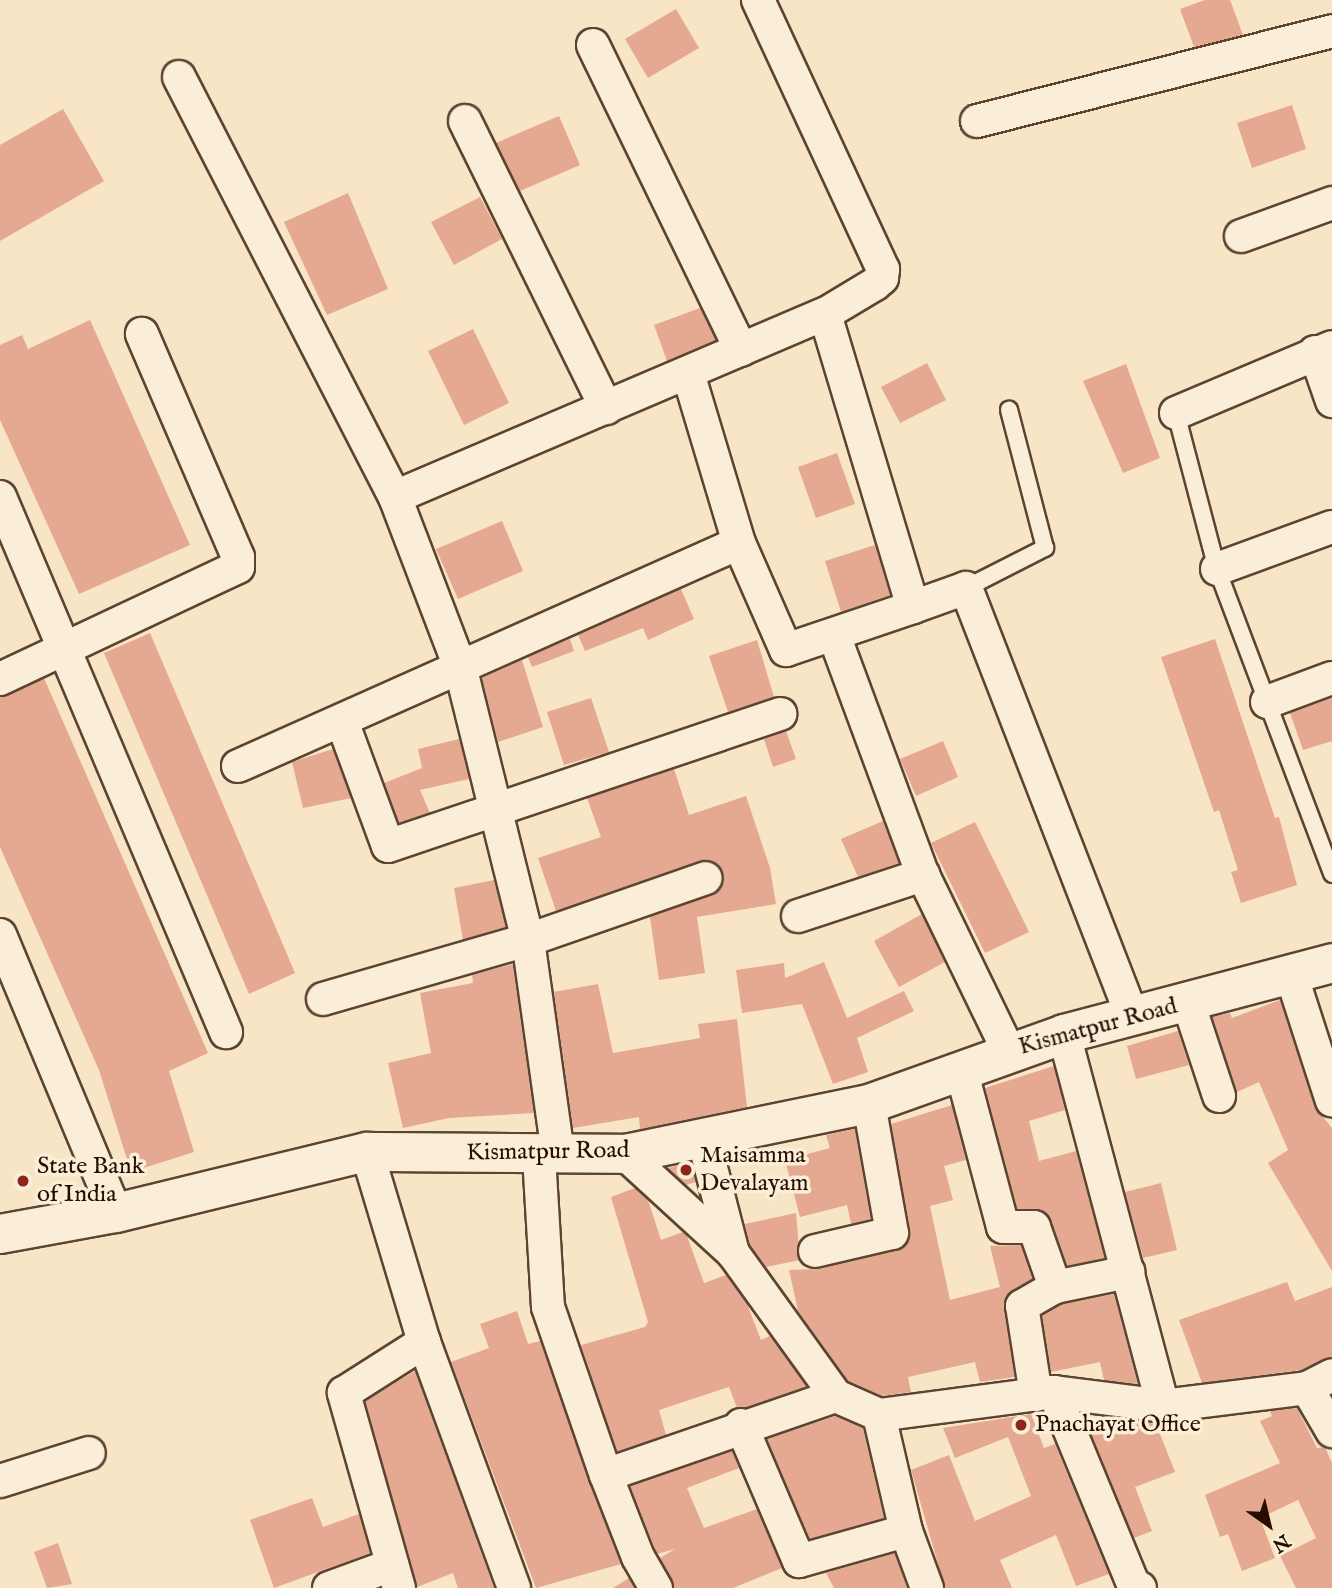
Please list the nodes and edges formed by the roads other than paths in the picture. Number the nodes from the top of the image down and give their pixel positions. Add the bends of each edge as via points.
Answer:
1 (758, 0) edge
2 (1332, 31) edge
3 (593, 45) dead end
4 (179, 77) dead end
5 (465, 121) dead end
6 (977, 121) dead end
7 (1332, 203) edge
8 (1241, 236) dead end
9 (825, 314) junction
10 (142, 334) dead end
11 (741, 350) junction
12 (1324, 350) edge
13 (688, 373) junction
14 (1332, 401) edge
15 (606, 408) junction
16 (1009, 410) dead end
17 (1176, 413) joint
18 (0, 497) edge
19 (395, 497) junction
20 (1332, 527) edge
21 (739, 543) junction
22 (1217, 569) junction
23 (966, 588) junction
24 (913, 607) junction
25 (834, 635) junction
26 (67, 651) junction
27 (461, 670) junction
28 (1332, 678) edge
29 (0, 679) edge
30 (1267, 702) junction
31 (780, 714) dead end
32 (342, 721) junction
33 (238, 766) dead end
34 (495, 814) junction
35 (1332, 874) edge
36 (923, 876) junction
37 (706, 878) dead end
38 (798, 916) dead end
39 (0, 935) edge
40 (528, 940) junction
41 (1332, 963) edge
42 (1291, 974) junction
43 (323, 999) dead end
44 (1188, 1002) junction
45 (1132, 1018) junction
46 (226, 1032) dead end
47 (1064, 1034) junction
48 (1009, 1052) junction
49 (961, 1069) junction
50 (1219, 1096) dead end
51 (1332, 1101) edge
52 (869, 1104) junction
53 (703, 1137) junction
54 (367, 1152) junction
55 (625, 1154) junction
56 (549, 1155) junction
57 (116, 1213) junction
58 (0, 1234) edge
59 (815, 1251) dead end
60 (733, 1253) junction
61 (1128, 1272) junction
62 (1055, 1287) junction
63 (424, 1342) junction
64 (1320, 1381) edge
65 (1045, 1394) junction
66 (836, 1396) junction
67 (1163, 1406) junction
68 (880, 1415) junction
69 (741, 1425) junction
70 (1332, 1431) edge
71 (89, 1453) dead end
72 (606, 1475) junction
73 (0, 1482) edge
74 (906, 1531) junction
75 (395, 1576) edge
76 (329, 1588) edge
77 (514, 1588) edge
78 (656, 1588) edge
79 (927, 1588) edge
80 (1140, 1588) edge

1 - 9 street via 883,269 875,284
2 - 6 street
3 - 11 street
4 - 19 street
5 - 15 street
7 - 8 street
9 - 11 street
9 - 24 street
10 - 26 street via 238,557 238,567
11 - 13 street
12 - 14 street
12 - 17 street
13 - 15 street
13 - 21 street
15 - 19 street
16 - 23 lane via 1045,548
17 - 22 lane
18 - 26 street
19 - 27 street
20 - 22 street
21 - 25 street via 786,650
21 - 27 street
22 - 30 lane
23 - 24 street
23 - 45 street
24 - 25 street
25 - 36 street
26 - 29 street
26 - 46 street
27 - 32 street
27 - 34 street
28 - 30 street
30 - 35 lane
31 - 34 street
32 - 33 street
32 - 34 street via 388,846
34 - 40 street
36 - 38 street
36 - 48 street
37 - 40 street
39 - 57 street
40 - 43 street
40 - 56 street
41 - 42 street, Kismatpur Road
42 - 44 street, Kismatpur Road
42 - 51 street
44 - 45 street, Kismatpur Road
44 - 50 street
45 - 47 street, Kismatpur Road
47 - 48 street, Kismatpur Road
47 - 61 street
48 - 49 street, Kismatpur Road
49 - 52 street, Kismatpur Road
49 - 62 street via 1003,1227 1034,1227
52 - 53 street, Kismatpur Road
52 - 59 street via 892,1233
53 - 55 street, Kismatpur Road
53 - 60 street
54 - 56 street, Kismatpur Road
54 - 57 street, Kismatpur Road
54 - 63 street
55 - 56 street, Kismatpur Road
55 - 60 street
56 - 72 street via 548,1307
57 - 58 street, Kismatpur Road
60 - 66 street
61 - 62 street
61 - 67 street
62 - 65 street via 1022,1306
63 - 75 street via 344,1393
63 - 77 street
64 - 67 street
64 - 70 street
65 - 67 street
65 - 68 street
65 - 80 street via 1133,1584
66 - 68 street
66 - 69 street
68 - 74 street
69 - 72 street
69 - 74 street via 799,1561
71 - 73 street
72 - 78 street via 638,1557
74 - 79 street
75 - 76 street

